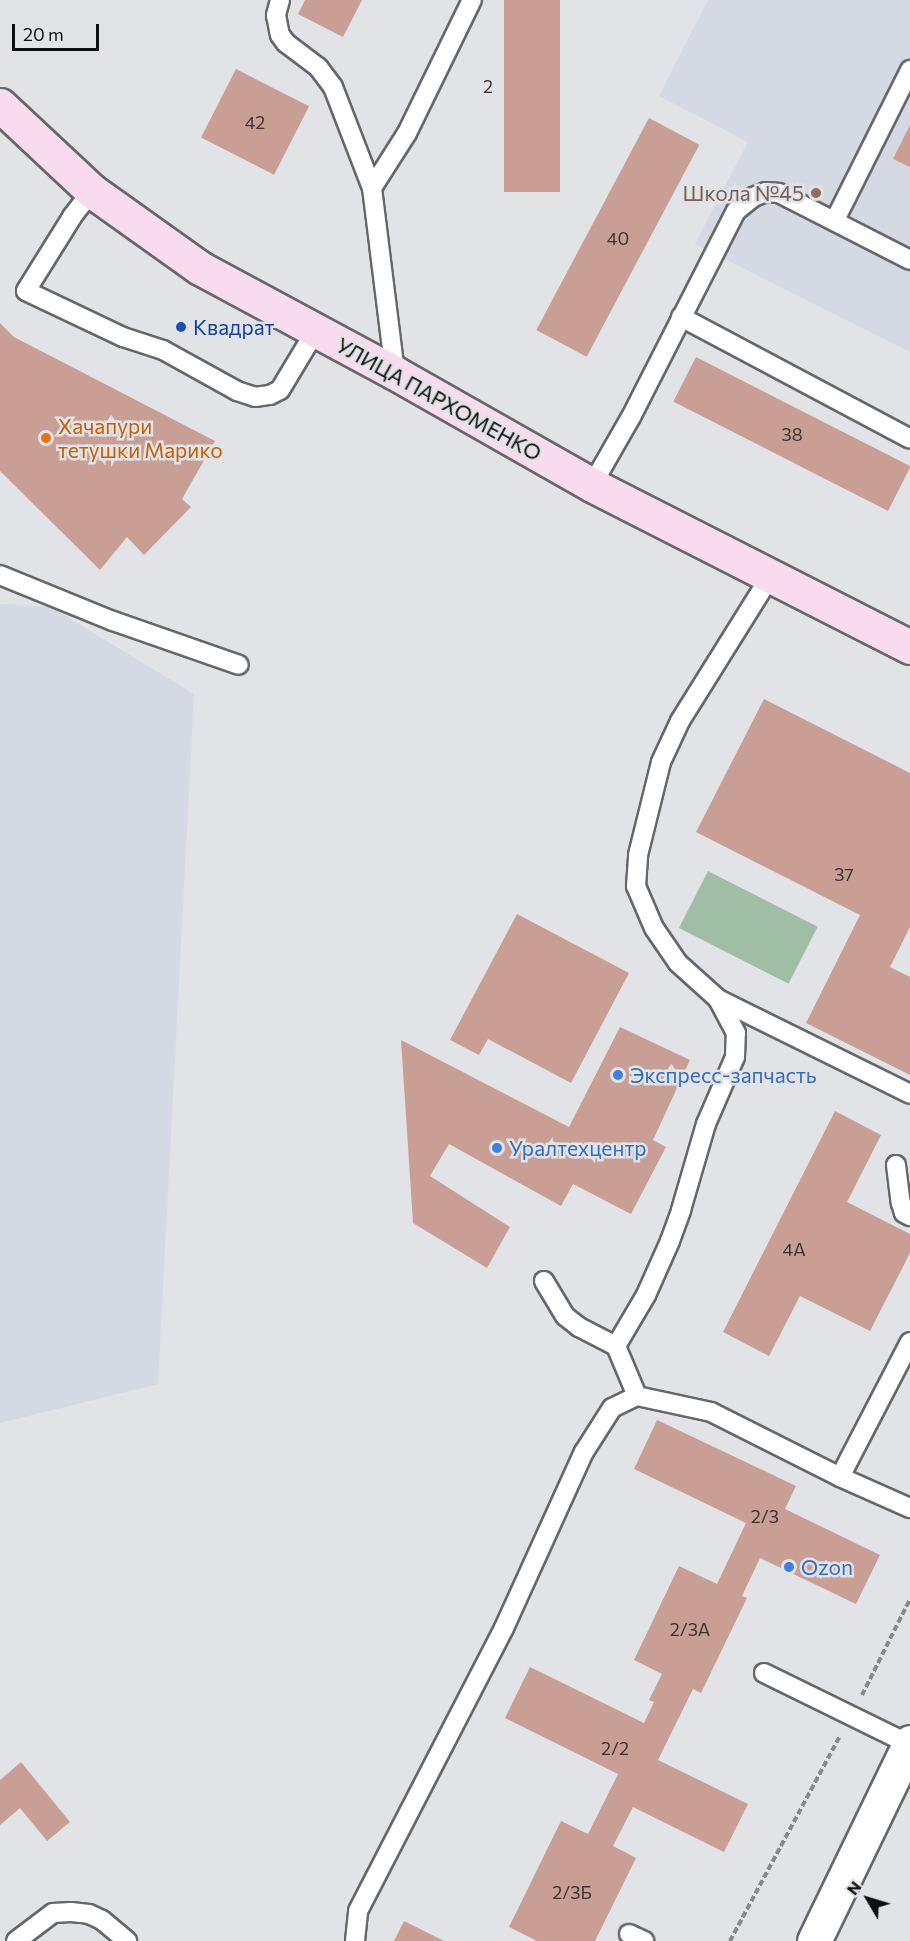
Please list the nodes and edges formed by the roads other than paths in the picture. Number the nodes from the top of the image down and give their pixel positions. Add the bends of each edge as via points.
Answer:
1 (280, 0) edge
2 (472, 0) edge
3 (910, 70) edge
4 (0, 105) edge
5 (372, 188) junction
6 (92, 191) junction
7 (835, 220) junction
8 (910, 260) edge
9 (681, 317) junction
10 (316, 330) junction
11 (395, 373) junction
12 (910, 439) edge
13 (592, 485) junction
14 (1, 573) edge
15 (770, 577) junction
16 (910, 647) edge
17 (240, 664) dead end
18 (718, 999) junction
19 (910, 1094) edge
20 (896, 1165) dead end
21 (910, 1216) edge
22 (544, 1281) dead end
23 (910, 1342) edge
24 (616, 1346) junction
25 (638, 1396) junction
26 (840, 1477) junction
27 (910, 1508) edge
28 (764, 1673) dead end
29 (910, 1743) edge
30 (16, 1941) edge
31 (127, 1941) edge
32 (355, 1941) edge
33 (814, 1941) edge

1 - 5 lane via 276,15 280,35 318,67 333,87
2 - 5 lane via 407,133
3 - 7 lane
4 - 6 main road, УЛИЦА ПАРХОМЕНКО
5 - 11 lane
6 - 10 main road, УЛИЦА ПАРХОМЕНКО via 200,268
6 - 10 lane via 26,291 123,337 185,360 237,391 255,396 280,390
7 - 8 lane
7 - 9 lane via 778,193 753,197 736,211
9 - 12 lane
9 - 13 lane
10 - 11 main road, УЛИЦА ПАРХОМЕНКО
11 - 13 main road, УЛИЦА ПАРХОМЕНКО
13 - 15 main road, УЛИЦА ПАРХОМЕНКО
14 - 17 lane via 113,621
15 - 16 main road, УЛИЦА ПАРХОМЕНКО
15 - 18 lane via 680,721 661,762 638,855 636,886 654,928 678,963
18 - 19 lane
18 - 24 lane via 736,1033 735,1057 706,1124 670,1241 646,1295
20 - 21 lane via 901,1203 904,1213
22 - 24 lane via 564,1316
23 - 26 lane
24 - 25 lane
25 - 26 lane via 711,1412
25 - 32 lane via 612,1408 584,1452 504,1628 358,1911
26 - 27 lane
28 - 29 lane
29 - 33 street
30 - 31 lane via 53,1912 71,1912 102,1920

